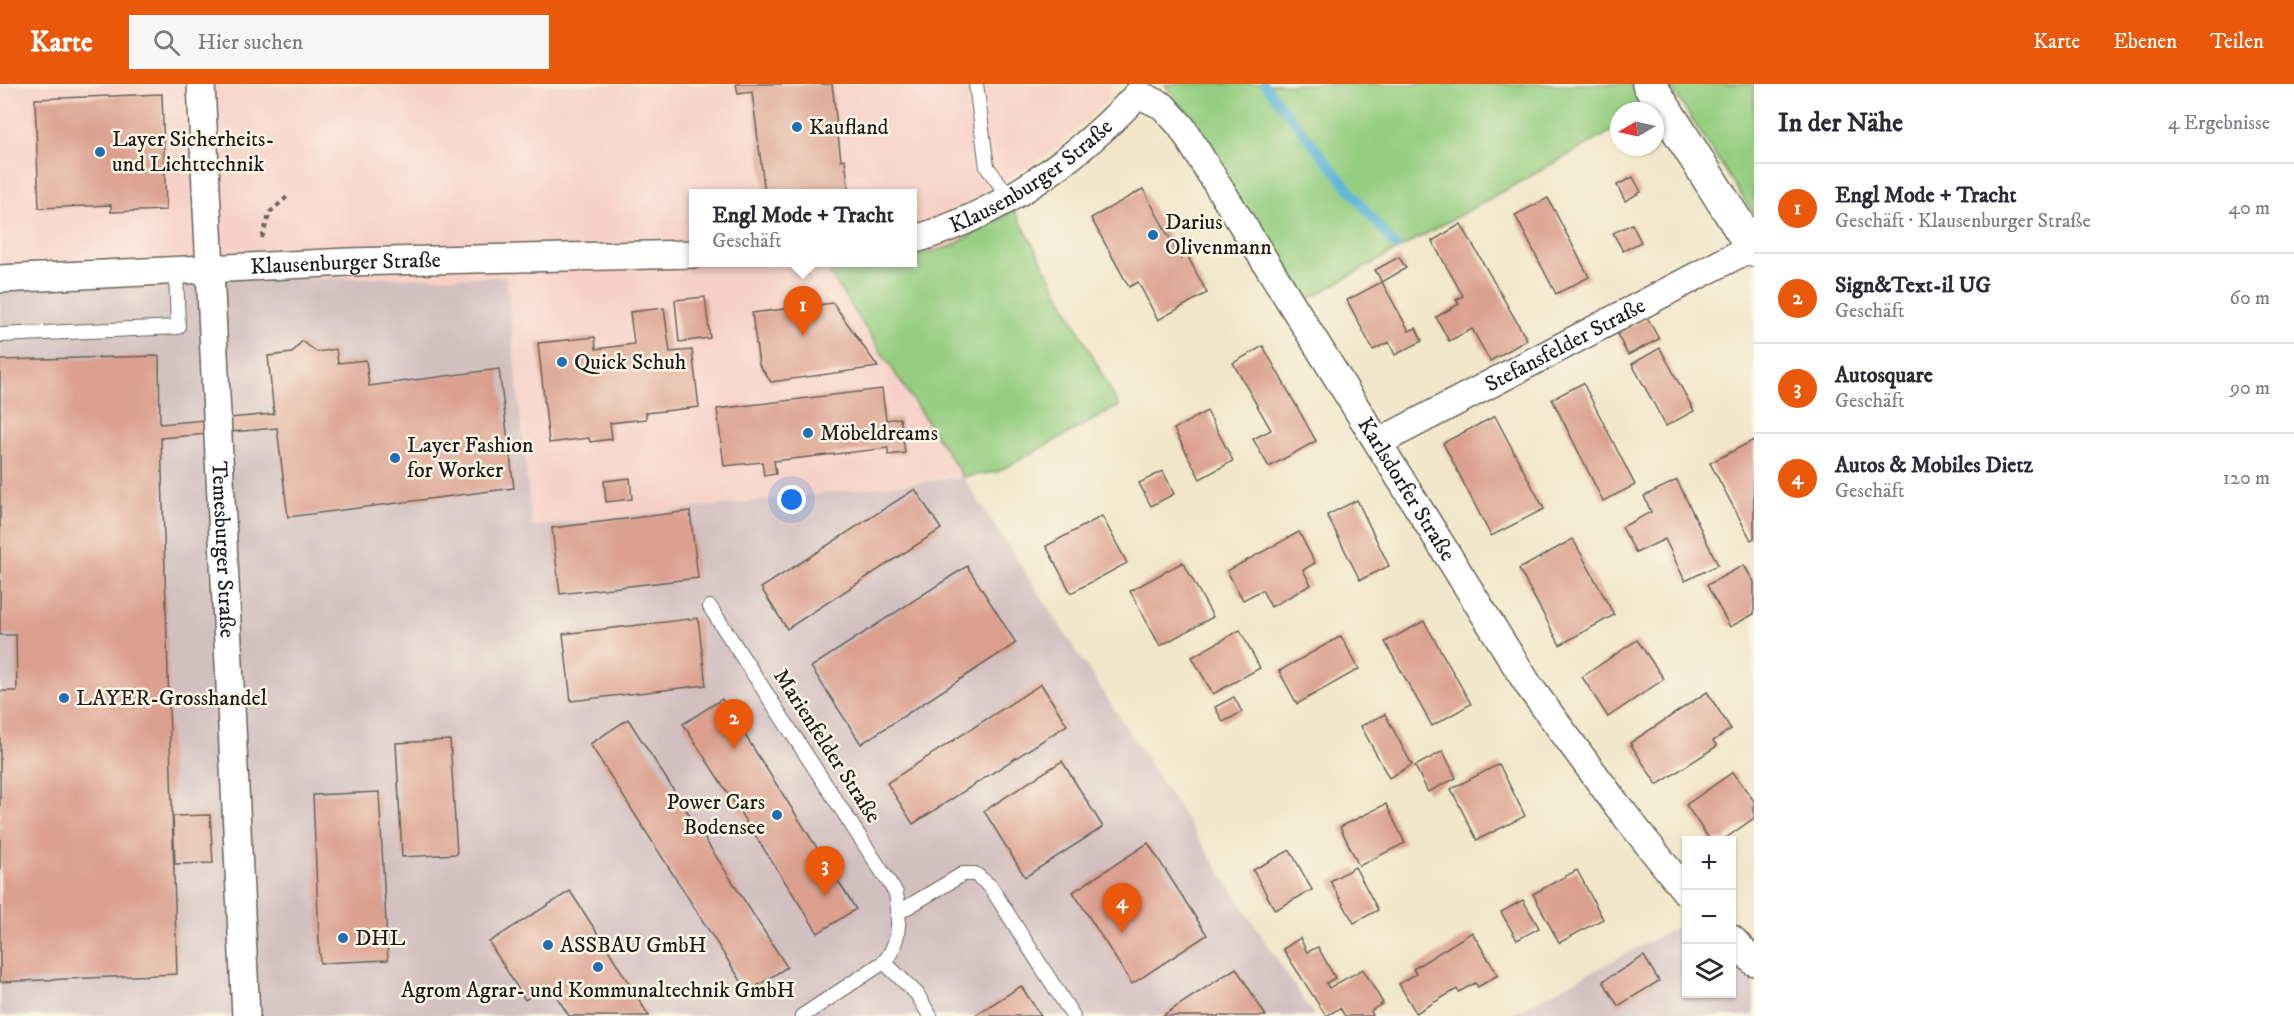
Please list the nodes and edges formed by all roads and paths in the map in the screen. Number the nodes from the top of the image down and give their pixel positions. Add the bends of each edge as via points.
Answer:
1 (201, 84) edge
2 (976, 84) edge
3 (1649, 84) edge
4 (1138, 89) edge
5 (287, 197) dead end
6 (1010, 198) junction
7 (917, 239) edge
8 (1753, 247) edge
9 (689, 254) edge
10 (265, 267) junction
11 (210, 269) junction
12 (176, 271) junction
13 (0, 279) edge
14 (0, 335) edge
15 (1379, 442) junction
16 (710, 607) dead end
17 (1684, 890) edge
18 (899, 912) junction
19 (1736, 944) edge
20 (884, 962) junction
21 (1754, 962) edge
22 (246, 1016) edge
23 (802, 1016) edge
24 (930, 1016) edge
25 (1073, 1016) edge

1 - 11 street, Temesburger Straße
2 - 6 lane via 987,167
3 - 8 street
4 - 6 street, Klausenburger Straße via 1111,123
4 - 15 street, Karlsdorfer Straße via 1163,106 1180,126
5 - 10 path via 270,212 262,235
6 - 7 street, Klausenburger Straße via 947,230
8 - 15 street, Stefansfelder Straße
9 - 10 street, Klausenburger Straße
10 - 11 street, Klausenburger Straße
11 - 12 street, Klausenburger Straße
11 - 22 street, Temesburger Straße via 221,640
12 - 13 street, Klausenburger Straße
12 - 14 lane via 178,327
15 - 17 street, Karlsdorfer Straße via 1529,686
16 - 18 lane, Marienfelder Straße via 887,876 896,893
18 - 20 lane, Marienfelder Straße via 892,953
18 - 25 lane via 963,874 975,874 990,886
19 - 21 street
20 - 23 lane
20 - 24 lane via 916,994

